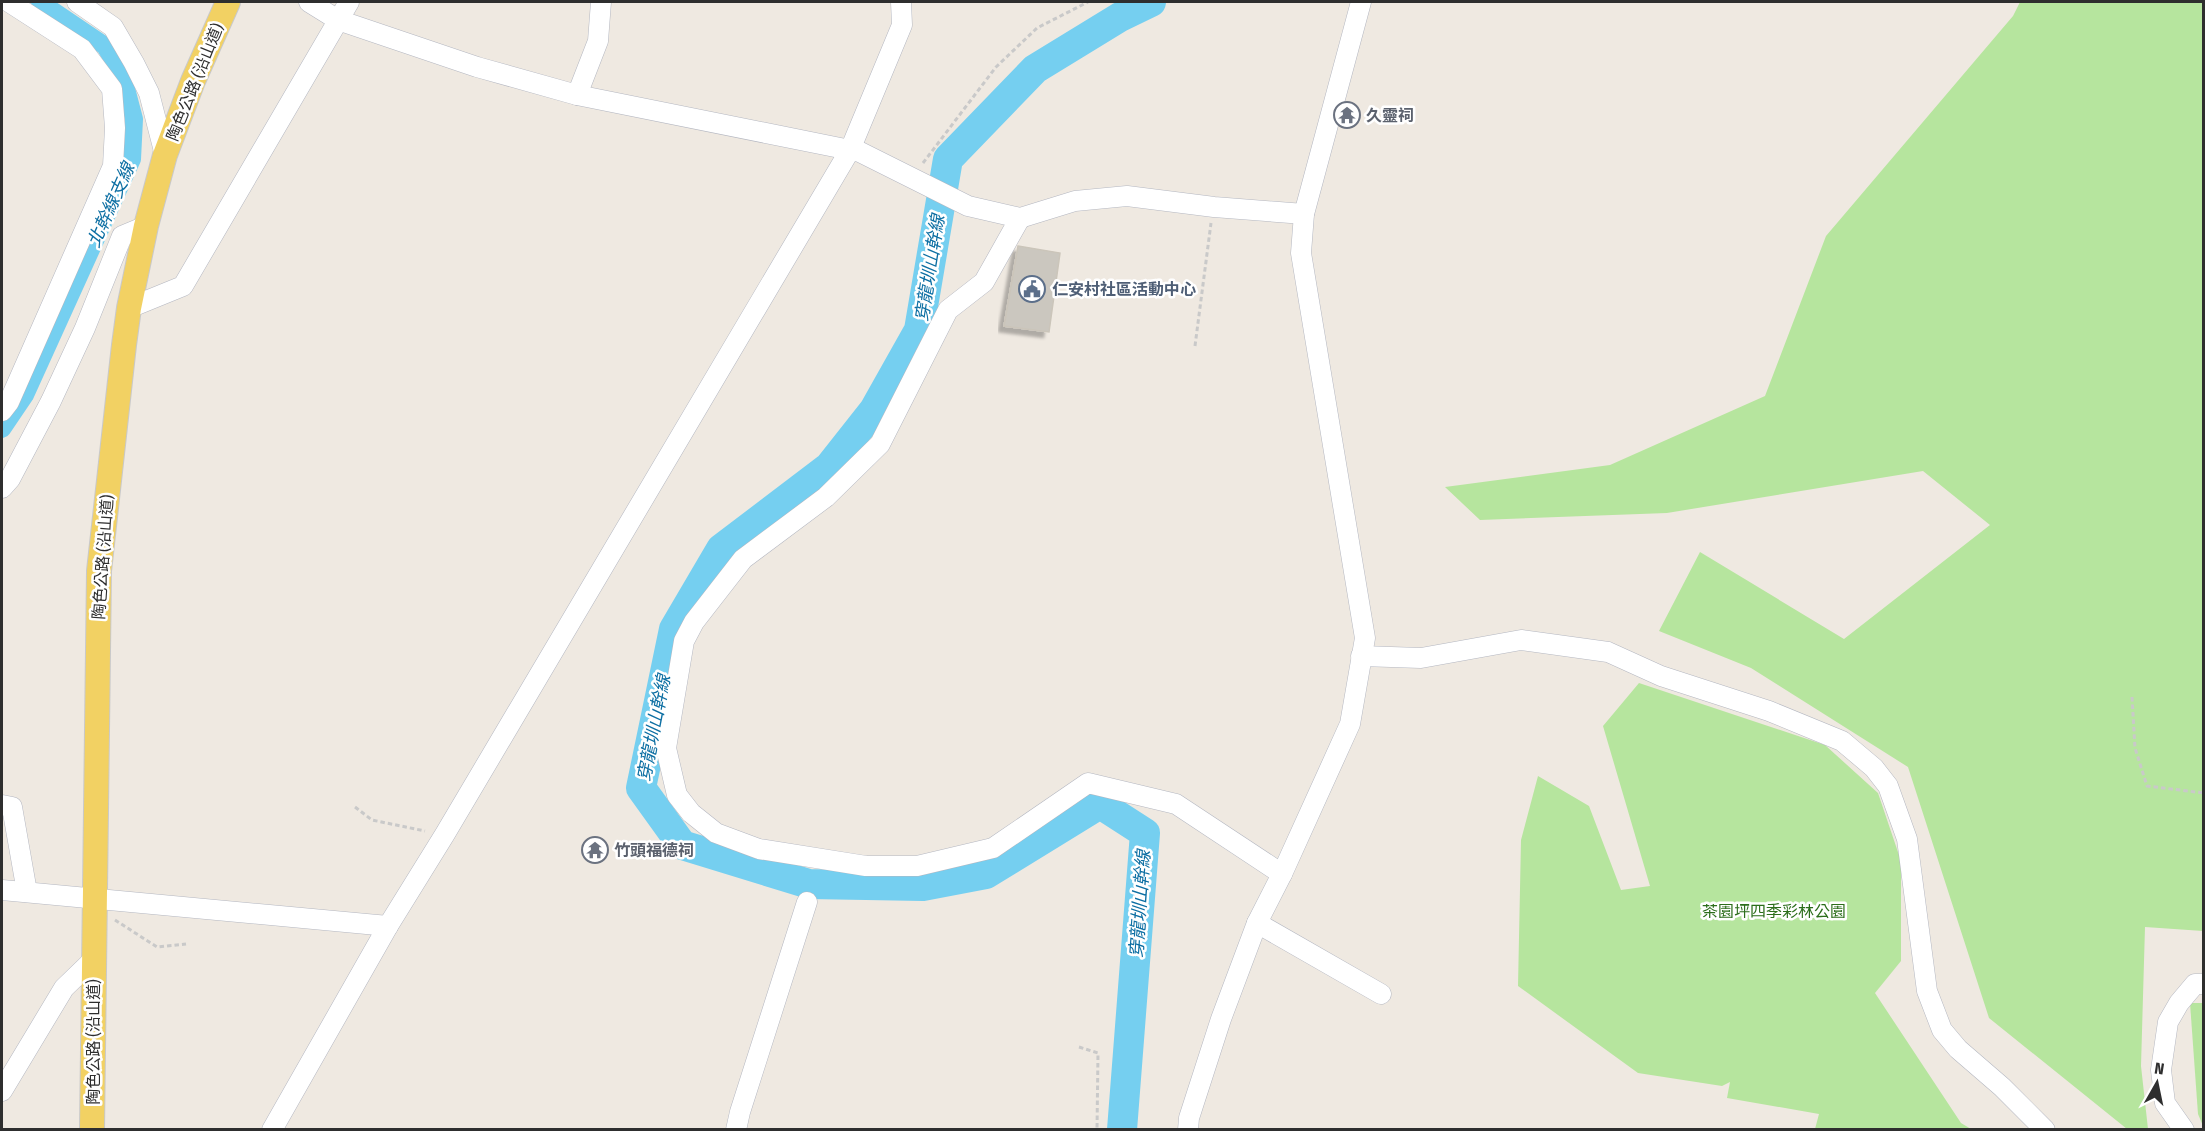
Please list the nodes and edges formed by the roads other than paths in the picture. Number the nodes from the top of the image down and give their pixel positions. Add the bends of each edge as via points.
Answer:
1 (9, 2) edge
2 (77, 2) edge
3 (228, 2) edge
4 (309, 2) edge
5 (349, 2) edge
6 (601, 2) edge
7 (901, 2) edge
8 (1361, 2) edge
9 (338, 20) junction
10 (577, 95) junction
11 (850, 150) junction
12 (165, 155) junction
13 (1304, 214) junction
14 (1020, 218) junction
15 (146, 226) junction
16 (129, 308) junction
17 (2, 411) edge
18 (2, 488) edge
19 (1361, 656) junction
20 (2, 805) edge
21 (1282, 874) junction
22 (2, 890) edge
23 (27, 892) junction
24 (95, 900) junction
25 (807, 902) dead end
26 (1257, 923) junction
27 (388, 926) junction
28 (93, 960) junction
29 (2204, 984) edge
30 (1382, 994) dead end
31 (2, 1090) edge
32 (92, 1130) edge
33 (272, 1130) edge
34 (736, 1130) edge
35 (1188, 1130) edge
36 (2045, 1130) edge
37 (2184, 1130) edge

1 - 17 street via 81,49 112,89 115,128 112,166
2 - 12 street via 113,27 134,63 149,93
3 - 12 main road, 陶色公路 (沿山道)
4 - 9 street
5 - 9 street
6 - 10 street via 598,41
7 - 11 street via 902,25
8 - 13 street
9 - 10 street via 477,67
9 - 16 street via 183,286
10 - 11 street
11 - 14 street via 968,206
11 - 27 street
12 - 15 main road, 陶色公路 (沿山道)
13 - 14 street via 1127,196 1075,201
13 - 19 street via 1301,253 1365,638
14 - 21 street via 984,282 948,310 880,444 826,497 743,559 694,622 684,641 666,748 677,795 691,813 716,833 759,849 866,866 917,866 993,848 1088,783 1176,804
15 - 16 main road, 陶色公路 (沿山道)
15 - 18 street via 123,236 51,400
16 - 24 main road, 陶色公路 (沿山道) via 99,571
19 - 21 street via 1350,724
19 - 36 street via 1422,658 1521,640 1608,652 1661,676 1769,711 1842,741 1874,768 1888,786 1907,839 1927,991 1942,1029
20 - 23 street via 12,807
21 - 26 street
22 - 23 street
23 - 24 street
24 - 27 street
24 - 28 main road, 陶色公路 (沿山道)
25 - 34 street
26 - 30 street
26 - 35 street via 1221,1019
27 - 33 street
28 - 31 street via 64,988
28 - 32 main road, 陶色公路 (沿山道)
29 - 37 street via 2195,984 2168,1022 2161,1070 2165,1103

